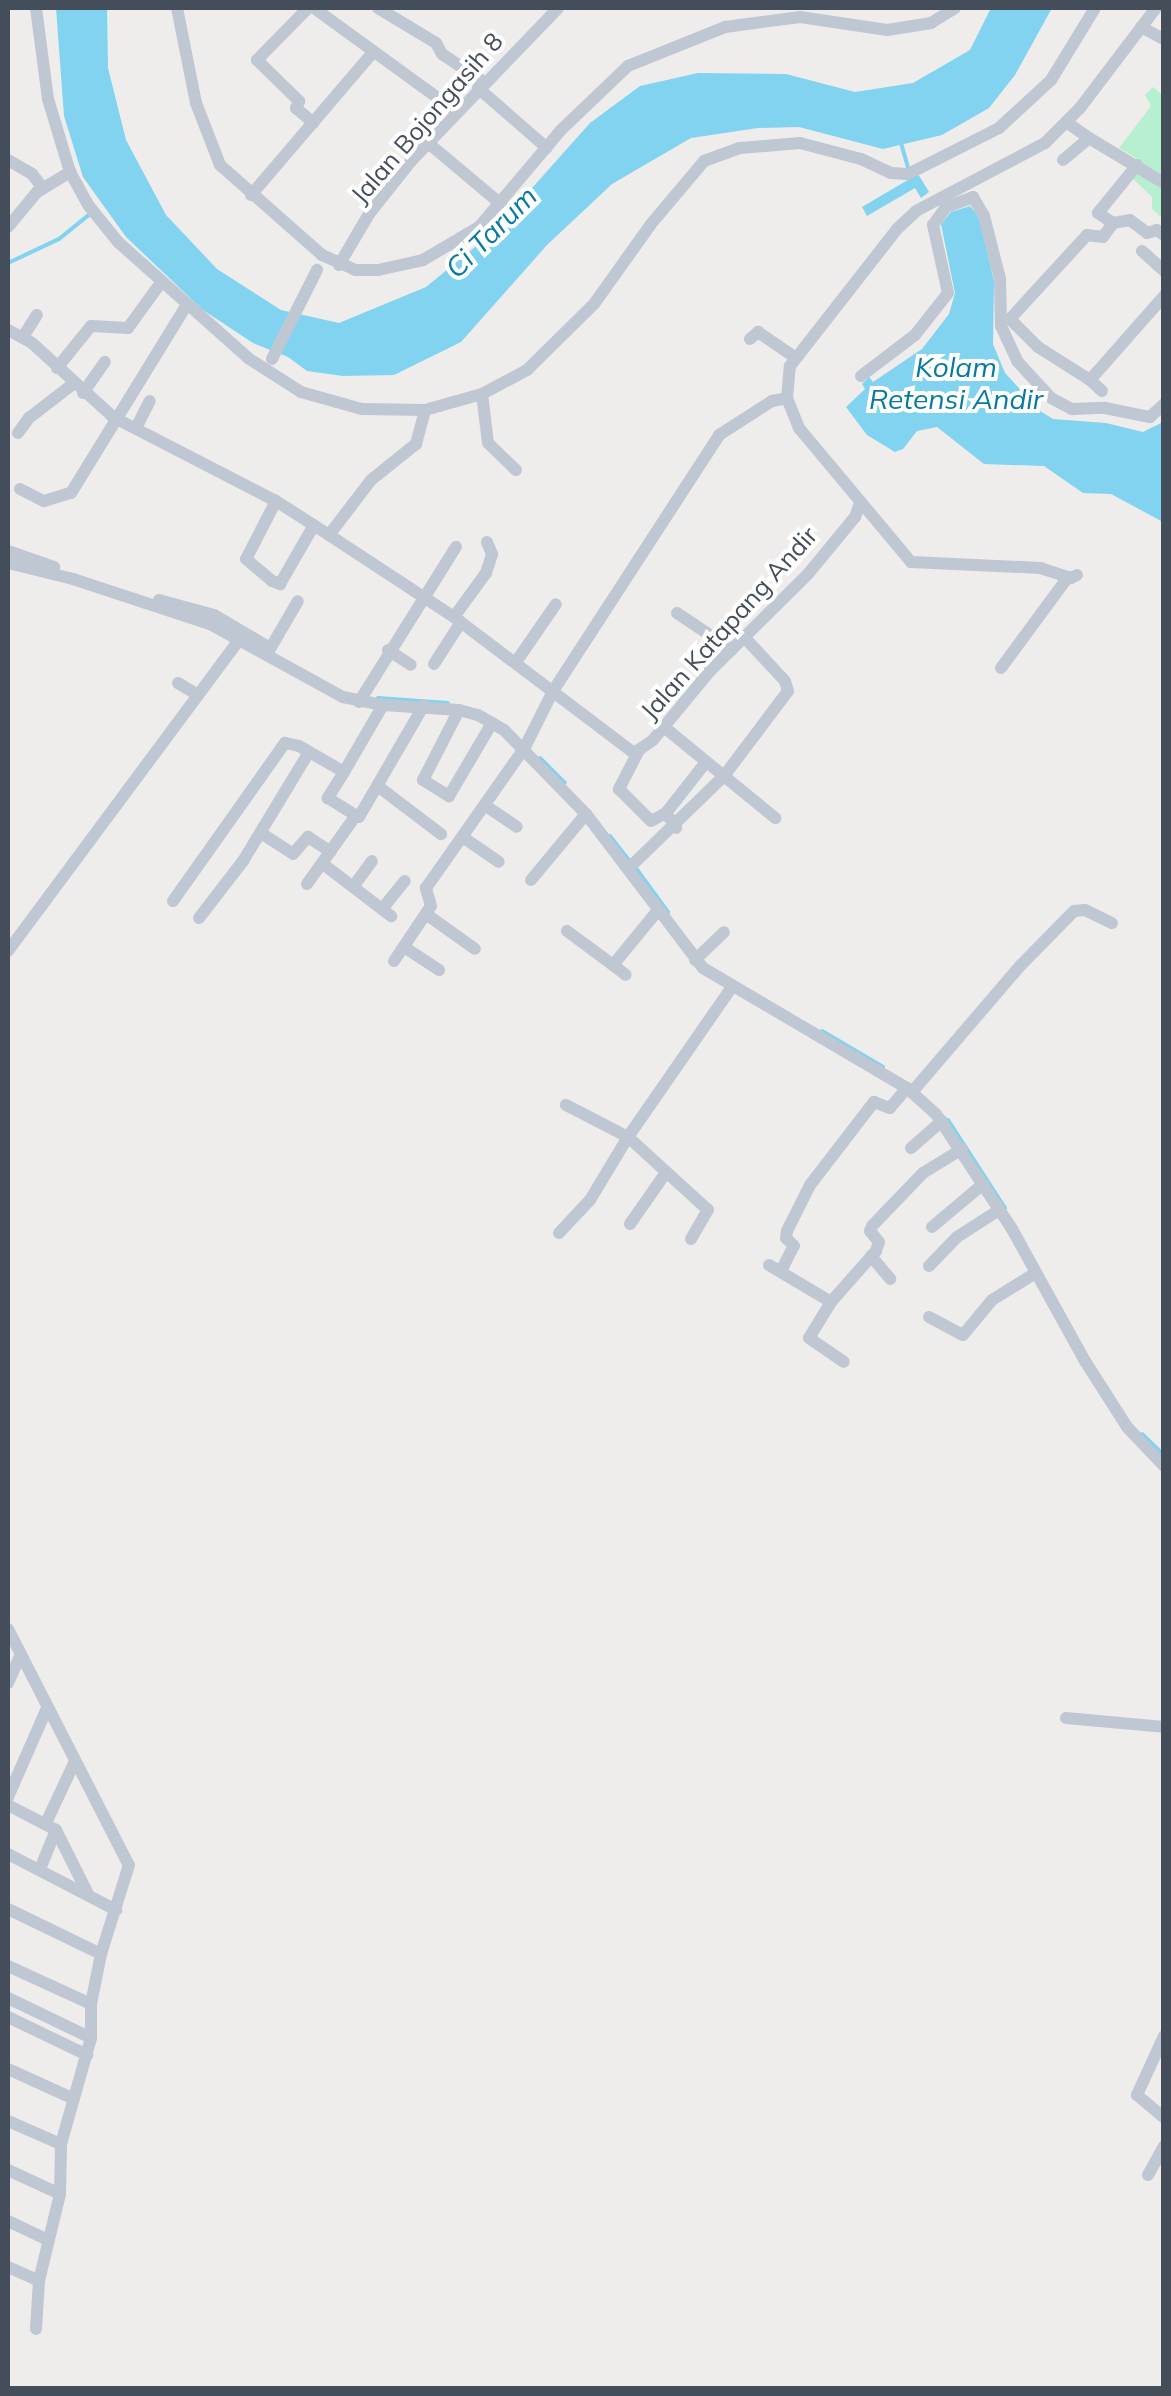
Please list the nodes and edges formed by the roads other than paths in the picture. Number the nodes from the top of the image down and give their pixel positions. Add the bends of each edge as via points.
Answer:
1 (36, 8) edge
2 (176, 8) edge
3 (311, 8) edge
4 (378, 8) edge
5 (558, 8) edge
6 (955, 8) edge
7 (1095, 8) edge
8 (1156, 8) edge
9 (796, 12) edge
10 (1142, 27) junction
11 (1164, 39) edge
12 (374, 52) junction
13 (481, 86) junction
14 (456, 111) junction
15 (1066, 122) junction
16 (313, 124) junction
17 (1088, 138) junction
18 (428, 142) junction
19 (548, 148) junction
20 (8, 160) edge
21 (1063, 160) dead end
22 (1136, 165) junction
23 (70, 172) junction
24 (1164, 183) edge
25 (43, 188) junction
26 (252, 195) junction
27 (500, 204) junction
28 (1113, 223) junction
29 (8, 227) edge
30 (1164, 236) edge
31 (309, 244) junction
32 (1142, 251) dead end
33 (341, 266) junction
34 (317, 270) junction
35 (1164, 271) edge
36 (160, 284) junction
37 (1164, 296) edge
38 (186, 306) junction
39 (37, 314) dead end
40 (8, 330) edge
41 (22, 338) junction
42 (750, 339) dead end
43 (248, 358) junction
44 (796, 358) junction
45 (272, 359) junction
46 (105, 362) dead end
47 (57, 368) junction
48 (861, 376) dead end
49 (1090, 380) junction
50 (284, 381) junction
51 (78, 389) junction
52 (1102, 391) dead end
53 (482, 394) junction
54 (787, 398) junction
55 (150, 401) dead end
56 (1164, 404) edge
57 (425, 410) junction
58 (113, 417) junction
59 (137, 426) junction
60 (18, 433) dead end
61 (516, 470) dead end
62 (20, 489) dead end
63 (276, 501) junction
64 (860, 503) junction
65 (314, 526) junction
66 (330, 535) junction
67 (487, 542) dead end
68 (456, 547) dead end
69 (8, 551) edge
70 (8, 563) edge
71 (420, 599) junction
72 (298, 600) dead end
73 (556, 604) dead end
74 (677, 613) dead end
75 (458, 620) junction
76 (745, 638) junction
77 (239, 640) junction
78 (388, 650) junction
79 (732, 650) junction
80 (268, 652) junction
81 (516, 662) junction
82 (434, 664) dead end
83 (411, 665) dead end
84 (1002, 668) dead end
85 (178, 683) dead end
86 (553, 691) junction
87 (198, 696) junction
88 (361, 698) junction
89 (424, 705) junction
90 (383, 706) junction
91 (459, 710) junction
92 (492, 722) junction
93 (664, 727) junction
94 (526, 745) junction
95 (309, 752) junction
96 (638, 752) junction
97 (706, 762) junction
98 (344, 772) junction
99 (724, 776) junction
100 (380, 787) junction
101 (486, 806) junction
102 (666, 813) junction
103 (586, 814) junction
104 (354, 818) junction
105 (775, 818) dead end
106 (517, 827) dead end
107 (676, 828) junction
108 (261, 834) junction
109 (441, 834) dead end
110 (464, 838) junction
111 (327, 858) junction
112 (372, 861) dead end
113 (499, 862) dead end
114 (632, 866) junction
115 (531, 880) dead end
116 (405, 881) dead end
117 (307, 884) dead end
118 (353, 887) junction
119 (173, 901) dead end
120 (659, 909) junction
121 (426, 914) junction
122 (200, 918) dead end
123 (1112, 923) dead end
124 (567, 931) dead end
125 (724, 932) dead end
126 (404, 946) junction
127 (475, 949) dead end
128 (8, 951) edge
129 (698, 957) junction
130 (394, 961) dead end
131 (613, 965) junction
132 (439, 970) dead end
133 (626, 975) dead end
134 (732, 987) junction
135 (912, 1089) junction
136 (566, 1105) dead end
137 (942, 1122) junction
138 (628, 1137) junction
139 (911, 1148) dead end
140 (962, 1149) junction
141 (666, 1174) junction
142 (983, 1184) junction
143 (998, 1210) junction
144 (630, 1224) dead end
145 (932, 1227) dead end
146 (560, 1233) dead end
147 (692, 1239) dead end
148 (871, 1256) junction
149 (929, 1266) dead end
150 (1034, 1274) junction
151 (890, 1279) dead end
152 (831, 1302) junction
153 (929, 1316) dead end
154 (844, 1362) dead end
155 (1160, 1453) edge
156 (8, 1629) edge
157 (20, 1656) junction
158 (8, 1683) edge
159 (48, 1708) junction
160 (1066, 1718) dead end
161 (1164, 1727) edge
162 (75, 1761) junction
163 (8, 1797) edge
164 (8, 1805) edge
165 (51, 1827) junction
166 (8, 1854) edge
167 (40, 1869) junction
168 (88, 1894) junction
169 (8, 1909) edge
170 (116, 1910) junction
171 (101, 1954) junction
172 (8, 1966) edge
173 (8, 1998) edge
174 (91, 2004) junction
175 (8, 2017) edge
176 (1164, 2036) edge
177 (91, 2038) junction
178 (87, 2056) junction
179 (8, 2069) edge
180 (74, 2099) junction
181 (1164, 2118) edge
182 (8, 2122) edge
183 (61, 2144) junction
184 (1164, 2146) edge
185 (8, 2170) edge
186 (1148, 2175) dead end
187 (60, 2194) junction
188 (8, 2221) edge
189 (48, 2240) junction
190 (8, 2267) edge
191 (39, 2281) junction
192 (36, 2329) dead end

1 - 23 street via 48,99
2 - 26 street via 210,145 220,165
3 - 12 street
3 - 16 street via 258,60
4 - 13 street via 436,43
5 - 13 street, Jalan Bojongasih 8
6 - 9 street via 932,23 887,30
7 - 53 street via 1051,80 998,128 908,174 800,144 740,148 704,161 590,308 527,370
8 - 10 street
9 - 19 street via 725,27 628,66
10 - 11 street
10 - 15 street
12 - 14 street
12 - 16 street
13 - 14 street, Jalan Bojongasih 8
13 - 19 street
14 - 18 street, Jalan Bojongasih 8
15 - 17 street
15 - 44 street via 1045,143 916,211
16 - 26 street
17 - 21 street
17 - 22 street
18 - 27 street
18 - 33 street, Jalan Bojongasih 8 via 369,214
19 - 27 street
20 - 25 street
22 - 24 street
22 - 28 street via 1099,208
23 - 25 street
23 - 36 street via 92,210
25 - 29 street
26 - 31 street
27 - 33 street via 479,226 424,260 378,270
28 - 30 street via 1130,220
28 - 49 street via 1102,237 1088,235 1010,319 1038,347
31 - 33 street
31 - 34 street
32 - 35 street
33 - 34 street
34 - 45 street
36 - 38 street
36 - 47 street via 128,328 90,326
37 - 49 street
38 - 43 street
38 - 58 street
39 - 41 street
40 - 41 street, Jalan Katapang Andir
41 - 47 street, Jalan Katapang Andir
42 - 44 street via 756,332
43 - 45 street
43 - 50 street
44 - 54 street
45 - 50 street
46 - 51 street
47 - 51 street, Jalan Katapang Andir
48 - 56 street via 914,335 948,293 933,225 946,207 974,198 1000,280 1001,326 1016,361 1051,398 1072,409 1150,417
49 - 52 street
50 - 57 street via 347,406
51 - 58 street, Jalan Katapang Andir
51 - 60 street via 29,418
53 - 57 street
53 - 61 street via 488,443
54 - 64 street via 810,443
54 - 86 street via 719,435
55 - 59 street
57 - 66 street via 416,444 370,480
58 - 59 street, Jalan Katapang Andir
58 - 62 street via 71,493 44,500
59 - 63 street, Jalan Katapang Andir
63 - 65 street, Jalan Katapang Andir
63 - 65 street via 246,559 272,581 280,584
64 - 76 street, Jalan Katapang Andir via 808,574
64 - 84 street via 914,564 1041,568 1072,576
65 - 66 street, Jalan Katapang Andir
66 - 71 street, Jalan Katapang Andir
67 - 75 street via 492,554 486,573
68 - 71 street
69 - 80 street via 214,616
70 - 77 street via 210,624
71 - 75 street, Jalan Katapang Andir
71 - 78 street
72 - 80 street
73 - 81 street
74 - 79 street
75 - 81 street, Jalan Katapang Andir
75 - 82 street
76 - 79 street, Jalan Katapang Andir
76 - 99 street via 788,691
77 - 80 street
77 - 87 street
78 - 83 street
78 - 88 street
79 - 93 street, Jalan Katapang Andir
80 - 88 street via 300,677
81 - 86 street, Jalan Katapang Andir
85 - 87 street
86 - 94 street
86 - 96 street, Jalan Katapang Andir
87 - 128 street
88 - 90 street
89 - 90 street
89 - 91 street
89 - 100 street
90 - 98 street
91 - 92 street
91 - 92 street via 423,780 449,796
92 - 94 street
93 - 96 street, Jalan Katapang Andir
93 - 97 street
94 - 101 street
94 - 103 street
95 - 98 street
95 - 108 street
95 - 119 street via 290,742 282,746
96 - 102 street via 617,786 652,821
97 - 99 street
97 - 102 street
98 - 104 street via 328,798
99 - 105 street
99 - 107 street
100 - 104 street
100 - 109 street
101 - 106 street
101 - 110 street
102 - 107 street
103 - 114 street
103 - 115 street
104 - 111 street
107 - 114 street
108 - 111 street via 293,854 308,836
108 - 122 street
110 - 113 street
110 - 121 street via 426,888 432,904
111 - 117 street
111 - 118 street
112 - 118 street
114 - 120 street
116 - 118 street via 387,913
120 - 129 street
120 - 131 street
121 - 126 street
121 - 127 street
123 - 135 street via 1074,911
124 - 131 street
125 - 129 street
126 - 130 street
126 - 132 street
129 - 134 street
131 - 133 street
134 - 135 street
134 - 138 street
135 - 137 street
135 - 152 street via 890,1108 878,1101 868,1108 810,1185 787,1230 794,1246 775,1268
136 - 138 street
137 - 139 street
137 - 140 street
138 - 141 street
138 - 146 street via 590,1200
140 - 142 street
140 - 148 street via 923,1173 872,1226 879,1242
141 - 144 street
141 - 147 street via 708,1210
142 - 143 street
142 - 145 street
143 - 149 street
143 - 150 street
148 - 151 street
148 - 152 street
150 - 153 street via 992,1300 963,1335
150 - 155 street via 1127,1427
152 - 154 street via 808,1338
156 - 157 street
157 - 158 street
157 - 159 street
159 - 162 street
159 - 163 street
160 - 161 street
162 - 165 street
162 - 170 street via 128,1863
164 - 165 street
165 - 167 street
165 - 168 street
166 - 167 street
167 - 168 street
168 - 170 street
169 - 171 street
170 - 171 street
171 - 174 street
172 - 174 street
173 - 177 street
174 - 177 street
175 - 178 street
176 - 181 street via 1137,2094
177 - 178 street
178 - 180 street
179 - 180 street
180 - 183 street
182 - 183 street
183 - 187 street
184 - 186 street
185 - 187 street
187 - 189 street
188 - 189 street
189 - 191 street
190 - 191 street
191 - 192 street

